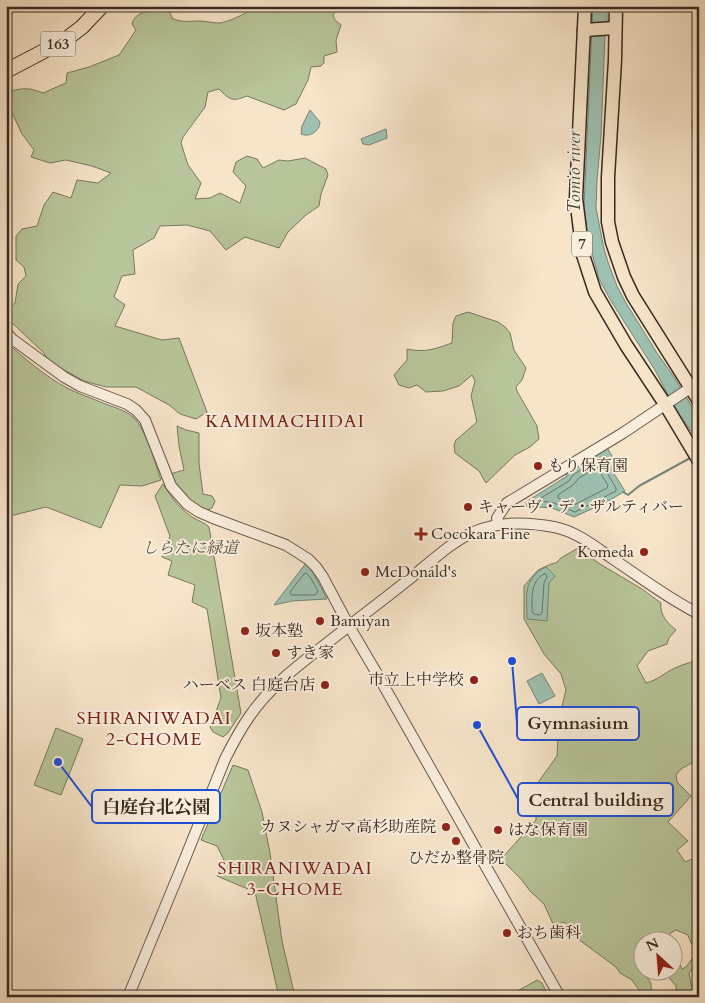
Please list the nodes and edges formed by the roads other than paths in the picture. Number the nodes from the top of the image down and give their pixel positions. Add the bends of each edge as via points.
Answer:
1 (102, 6) edge
2 (585, 6) edge
3 (616, 6) edge
4 (615, 28) junction
5 (584, 30) junction
6 (6, 71) edge
7 (6, 332) edge
8 (695, 384) edge
9 (699, 401) edge
10 (665, 404) junction
11 (696, 456) edge
12 (498, 525) junction
13 (699, 614) edge
14 (349, 626) junction
15 (128, 997) edge
16 (560, 997) edge

1 - 6 highway, 163 via 65,40
2 - 5 main road, 7
3 - 4 main road, 7
4 - 5 main road
4 - 8 main road, 7 via 608,177 608,222 612,242 633,296
5 - 10 main road, 7 via 576,198 583,255 595,292
7 - 14 street via 64,378 136,410 146,420 171,486 187,504 213,518 286,545 308,559 323,577
8 - 9 main road, 7
8 - 10 street
10 - 11 main road, 7
10 - 12 street via 507,503 497,518
12 - 13 street via 536,524 568,530
12 - 14 street via 476,531 452,544
14 - 15 street via 279,683 249,716 232,744
14 - 16 street

